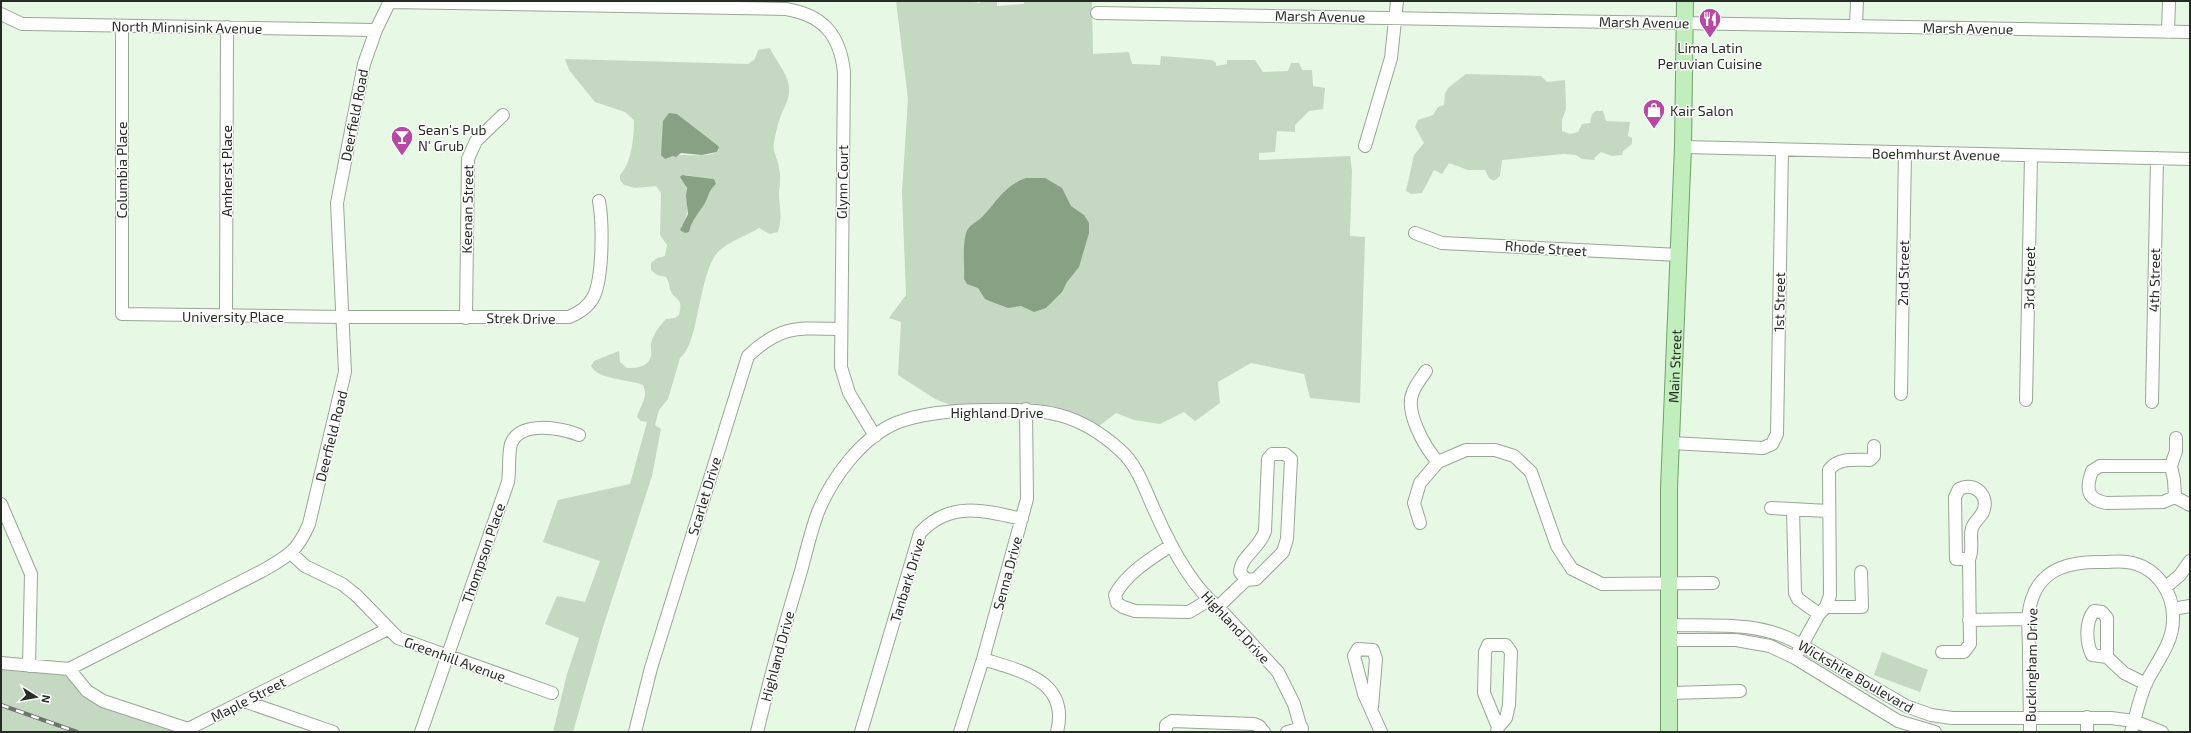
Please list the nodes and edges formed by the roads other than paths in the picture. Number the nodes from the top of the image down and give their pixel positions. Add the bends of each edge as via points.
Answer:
1 (390, 1) edge
2 (1397, 1) edge
3 (1685, 1) edge
4 (1857, 1) edge
5 (2169, 1) edge
6 (598, 4) edge
7 (728, 4) edge
8 (1098, 13) dead end
9 (1, 14) edge
10 (1395, 17) junction
11 (1685, 23) junction
12 (122, 26) junction
13 (1856, 26) junction
14 (227, 27) junction
15 (376, 30) junction
16 (2168, 32) junction
17 (2190, 32) edge
18 (503, 115) dead end
19 (1365, 146) dead end
20 (1683, 147) junction
21 (1782, 150) junction
22 (1905, 153) junction
23 (2031, 156) junction
24 (2157, 158) junction
25 (2190, 159) edge
26 (599, 201) dead end
27 (1415, 233) dead end
28 (1679, 255) junction
29 (122, 314) joint
30 (226, 316) junction
31 (344, 317) junction
32 (466, 318) junction
33 (840, 329) junction
34 (1426, 371) dead end
35 (1901, 394) dead end
36 (2026, 400) dead end
37 (2152, 402) dead end
38 (1026, 409) junction
39 (579, 435) dead end
40 (875, 436) junction
41 (2176, 438) dead end
42 (1672, 443) junction
43 (1874, 446) dead end
44 (1438, 462) junction
45 (2171, 466) junction
46 (2175, 497) junction
47 (1, 504) edge
48 (2190, 505) edge
49 (1772, 508) dead end
50 (1793, 509) junction
51 (1828, 511) junction
52 (1022, 519) junction
53 (1420, 523) dead end
54 (1170, 546) junction
55 (292, 554) junction
56 (1969, 559) junction
57 (2190, 561) edge
58 (1861, 572) dead end
59 (1246, 580) junction
60 (1713, 583) dead end
61 (1670, 584) junction
62 (2166, 587) junction
63 (1213, 603) junction
64 (2190, 606) edge
65 (2173, 609) junction
66 (1823, 611) junction
67 (2028, 619) junction
68 (1969, 620) junction
69 (388, 629) junction
70 (1670, 633) junction
71 (1802, 645) junction
72 (1942, 652) dead end
73 (447, 656) junction
74 (2107, 657) dead end
75 (1795, 658) junction
76 (983, 659) junction
77 (1, 663) edge
78 (30, 666) junction
79 (69, 669) junction
80 (2146, 684) junction
81 (1740, 691) dead end
82 (552, 693) dead end
83 (1670, 693) junction
84 (244, 701) junction
85 (1906, 706) junction
86 (1372, 707) dead end
87 (2030, 717) junction
88 (2087, 717) junction
89 (1895, 727) edge
90 (2133, 727) edge
91 (1498, 729) edge
92 (1302, 730) edge
93 (333, 732) edge
94 (421, 732) edge
95 (635, 732) edge
96 (756, 732) edge
97 (861, 732) edge
98 (960, 732) edge
99 (1057, 732) edge
100 (1166, 732) edge
101 (1264, 732) edge
102 (1287, 732) edge
103 (1381, 732) edge
104 (1669, 732) edge
105 (1935, 732) edge
106 (2030, 732) edge
107 (2086, 732) edge
108 (2162, 732) edge

1 - 6 street, Glynn Court
1 - 15 street, Deerfield Road
2 - 10 street
3 - 11 main road, Main Street
4 - 13 street
5 - 16 street
6 - 7 street, Glynn Court
7 - 33 street, Glynn Court via 804,13 827,28 840,47 844,79
8 - 10 street, Marsh Avenue
9 - 12 street, North Minnisink Avenue via 22,24
10 - 11 street, Marsh Avenue
10 - 19 street via 1391,58
11 - 13 street, Marsh Avenue
11 - 20 main road, Main Street
12 - 14 street, North Minnisink Avenue
12 - 29 street, Columbia Place
13 - 16 street, Marsh Avenue
14 - 15 street, North Minnisink Avenue
14 - 30 street, Amherst Place
15 - 31 street, Deerfield Road via 364,64 337,203
16 - 17 street, Marsh Avenue
18 - 32 street, Keenan Street via 476,141 468,159
20 - 21 street, Boehmhurst Avenue
20 - 28 main road, Main Street
21 - 22 street, Boehmhurst Avenue
21 - 42 street, 1st Street via 1777,434 1772,444 1763,448
22 - 23 street, Boehmhurst Avenue
22 - 35 street, 2nd Street
23 - 24 street, Boehmhurst Avenue
23 - 36 street, 3rd Street
24 - 25 street, Boehmhurst Avenue
24 - 37 street, 4th Street
26 - 32 street, Strek Drive via 602,219 598,283 594,296 585,308 576,315 562,319
27 - 28 street, Rhode Street via 1442,243
28 - 42 main road, Main Street
29 - 30 street, University Place
30 - 31 street, University Place
31 - 32 street, Strek Drive
31 - 55 street, Deerfield Road via 346,359 343,385 310,524
33 - 40 street, Glynn Court via 841,367 849,393
33 - 95 street, Scarlet Drive via 795,328 775,334 748,356 651,668
34 - 44 street via 1412,393 1411,410 1427,449
38 - 40 street, Highland Drive via 950,410 896,423
38 - 52 street, Senna Drive via 1027,499
38 - 54 street, Highland Drive via 1070,417 1094,430 1122,451 1139,474
39 - 73 street, Thompson Place via 564,429 530,429 522,431 514,438 508,482
40 - 96 street, Highland Drive via 859,450 837,478 818,512
41 - 45 street via 2176,452
42 - 61 main road, Main Street via 1669,488
43 - 51 street via 1874,456 1870,460 1844,460 1832,466 1828,475
44 - 53 street via 1420,483 1414,503
44 - 61 street via 1466,450 1495,450 1514,456 1531,472 1554,539 1572,569 1602,584
45 - 46 street
45 - 46 street via 2100,466 2092,471 2088,487 2090,494 2097,501 2106,503 2163,502
46 - 48 street
47 - 78 street via 31,574
49 - 50 street
50 - 51 street
50 - 66 street via 1794,593 1798,599
51 - 66 street via 1830,595
52 - 76 street, Senna Drive
52 - 97 street, Tanbark Drive via 969,511 945,514 932,521 920,533
54 - 63 street, Highland Drive
54 - 63 street via 1148,560 1119,587 1114,595 1117,603 1128,610 1177,613 1189,612
55 - 69 street, Greenhill Avenue via 305,566 342,584
55 - 79 street, Deerfield Road
56 - 56 street via 1972,529 1983,511 1983,497 1977,488 1969,486 1960,489 1955,497 1956,559
56 - 68 street
57 - 62 street
58 - 66 street via 1862,607
59 - 59 street via 1256,579 1272,564 1282,552 1287,539 1291,459 1285,454 1272,454 1268,459 1266,531 1260,544 1241,564 1240,572
59 - 63 street
60 - 61 street
61 - 70 main road, Main Street
62 - 65 street, Buckingham Drive
62 - 67 street, Buckingham Drive via 2150,570 2127,562 2083,561 2070,564 2054,571 2042,581 2032,599
63 - 92 street, Highland Drive via 1278,672 1294,704
64 - 65 street
65 - 80 street, Buckingham Drive via 2173,626 2169,641
66 - 71 street
67 - 68 street
67 - 87 street, Buckingham Drive
68 - 72 street via 1968,649 1964,652
69 - 73 street, Greenhill Avenue via 398,638
69 - 84 street, Maple Street
70 - 71 street, Wickshire Boulevard via 1755,628 1779,634
70 - 75 street, Wickshire Boulevard via 1750,641 1770,646
70 - 83 main road, Main Street
71 - 75 street
71 - 85 street, Wickshire Boulevard
73 - 82 street, Greenhill Avenue
73 - 94 street, Thompson Place
74 - 80 street via 2124,673
75 - 89 street, Wickshire Boulevard
76 - 98 street, Senna Drive
76 - 99 street via 1031,674 1044,683 1053,694 1059,710
77 - 78 street
78 - 79 street
79 - 84 street, Maple Street via 93,696 182,728 188,729
80 - 90 street, Buckingham Drive
81 - 83 street
83 - 104 main road, Main Street
84 - 93 street
85 - 87 street, Wickshire Boulevard via 1931,715 1952,718
85 - 89 street
86 - 103 street
87 - 88 street, Wickshire Boulevard
87 - 106 street, Buckingham Drive
88 - 90 street, Wickshire Boulevard
88 - 107 street
89 - 105 street, Wickshire Boulevard
90 - 108 street, Wickshire Boulevard
91 - 91 street via 1506,718 1509,705 1511,652 1506,645 1488,645 1485,652 1484,693
92 - 102 street
100 - 101 street via 1166,725 1172,721 1254,724 1260,726

